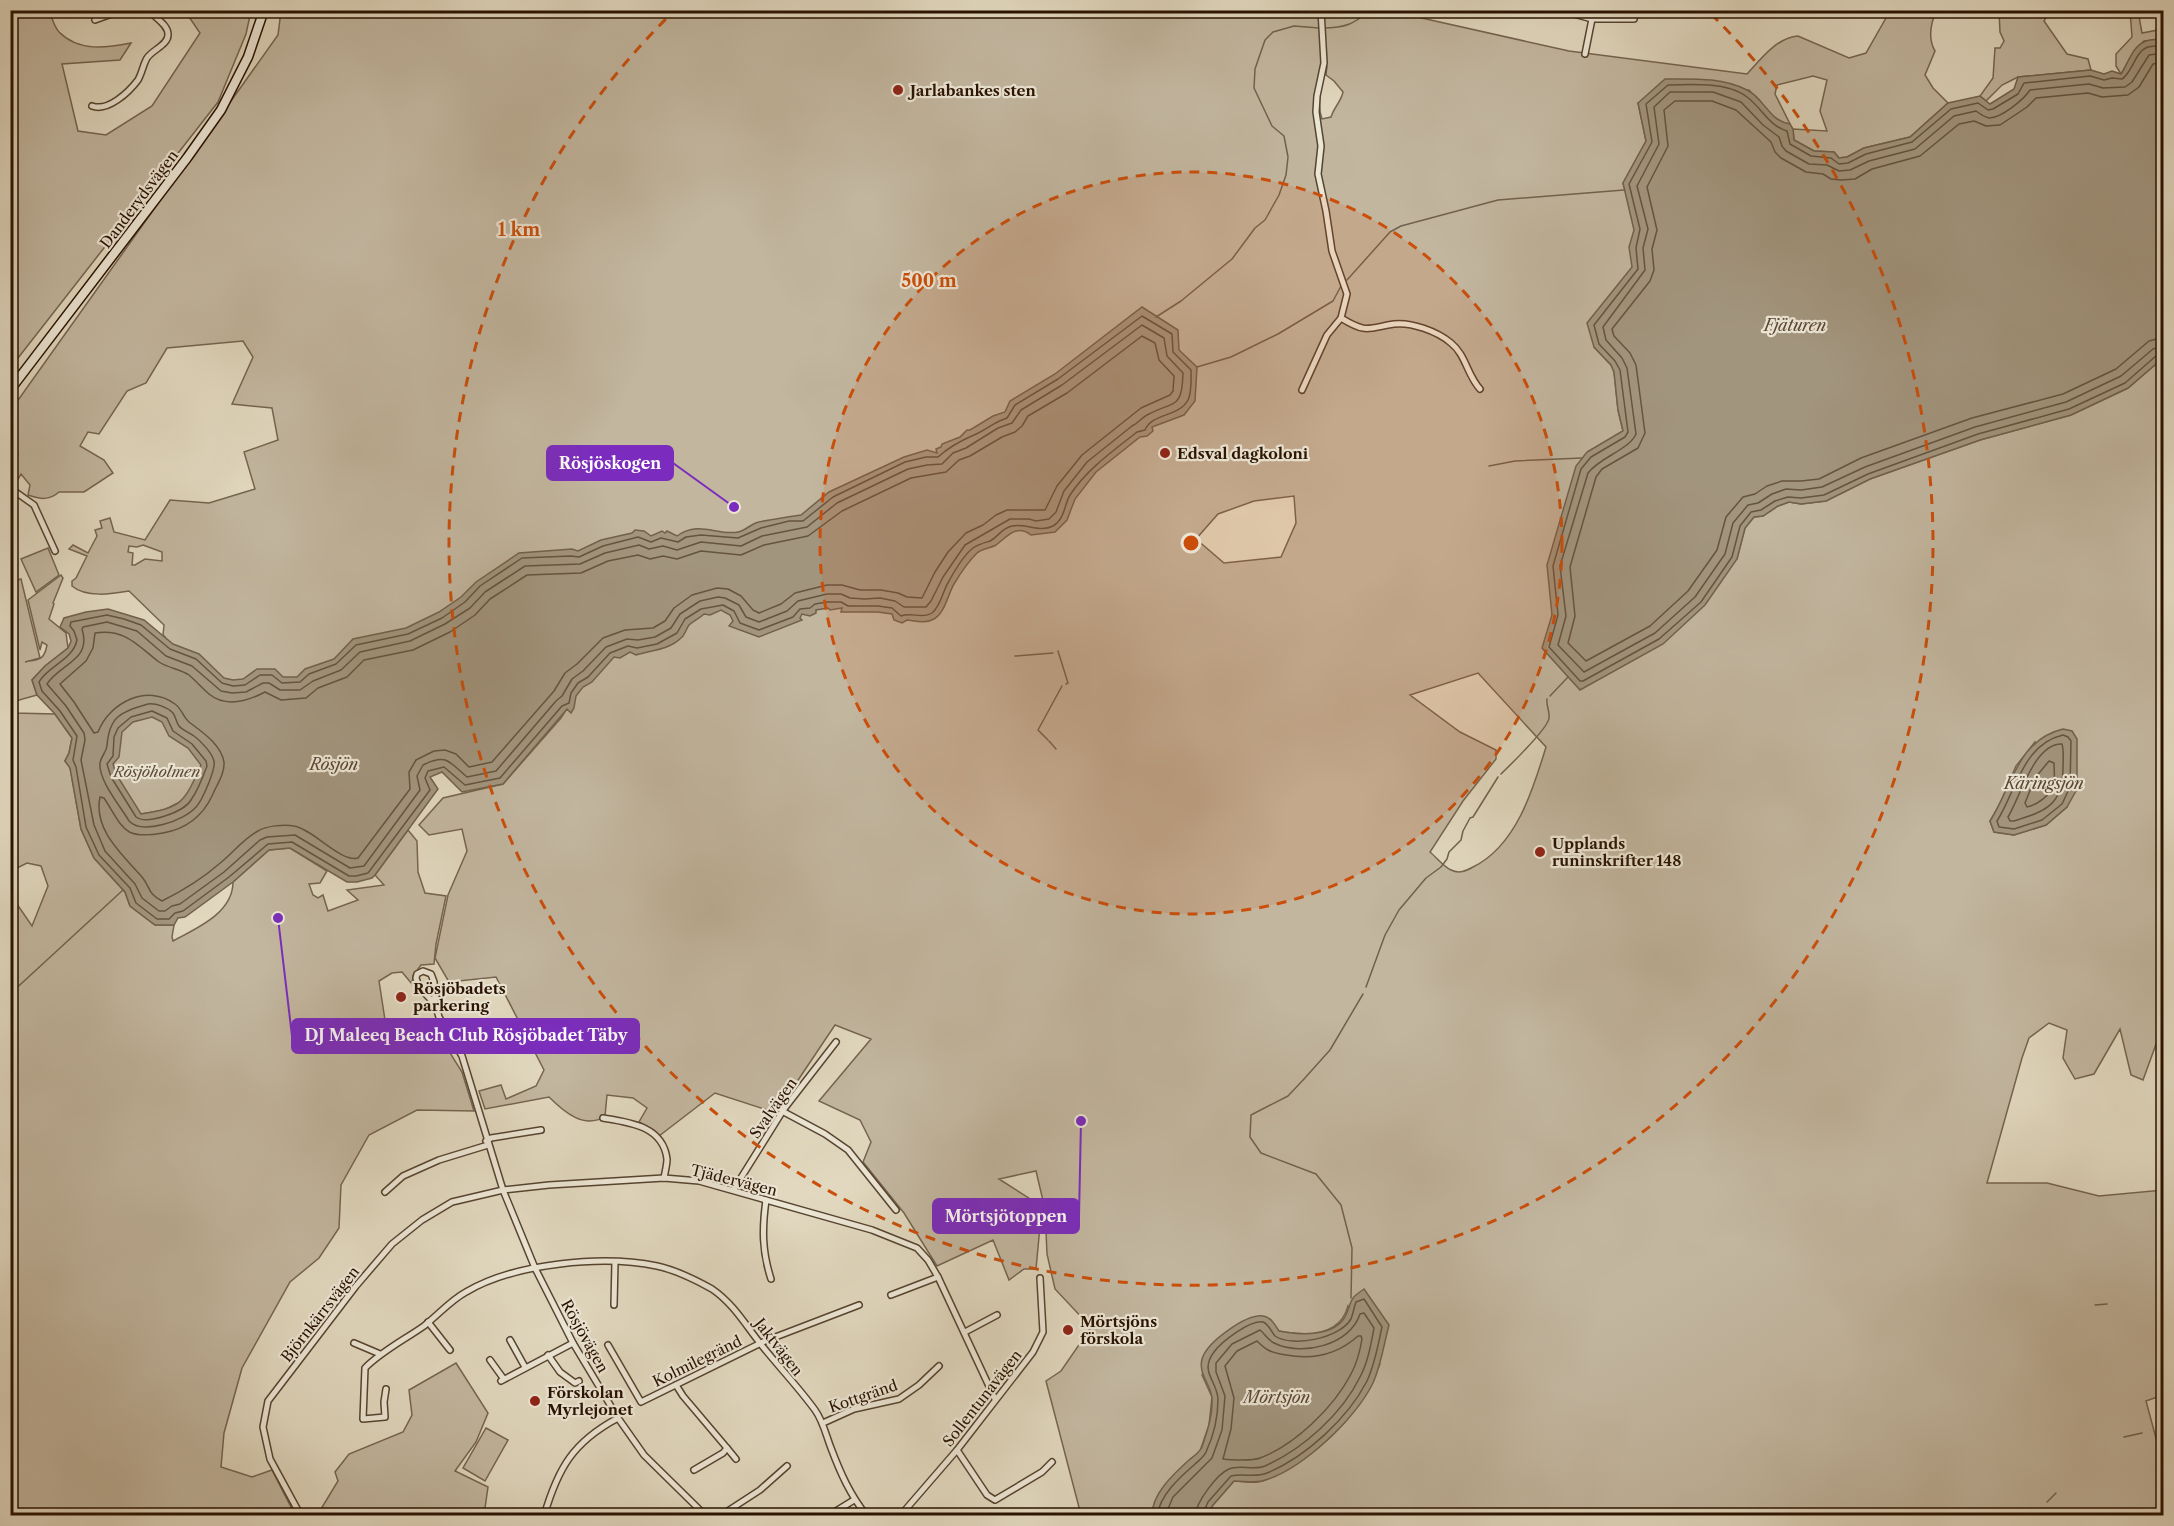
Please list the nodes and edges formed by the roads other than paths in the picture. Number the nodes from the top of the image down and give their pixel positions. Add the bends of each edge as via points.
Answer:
1 (123, 10) edge
2 (148, 10) edge
3 (264, 10) edge
4 (1321, 10) edge
5 (1559, 10) edge
6 (1635, 10) edge
7 (95, 20) dead end
8 (1592, 20) junction
9 (1585, 54) dead end
10 (92, 106) dead end
11 (1341, 318) junction
12 (1480, 389) dead end
13 (10, 390) edge
14 (1302, 390) dead end
15 (10, 488) edge
16 (55, 550) dead end
17 (435, 1004) junction
18 (836, 1042) dead end
19 (782, 1111) junction
20 (603, 1118) dead end
21 (541, 1130) dead end
22 (487, 1143) junction
23 (664, 1178) junction
24 (503, 1190) junction
25 (734, 1190) junction
26 (385, 1192) dead end
27 (766, 1200) junction
28 (896, 1210) dead end
29 (615, 1262) junction
30 (535, 1268) junction
31 (938, 1277) junction
32 (1040, 1278) dead end
33 (771, 1279) dead end
34 (891, 1294) dead end
35 (614, 1305) dead end
36 (859, 1305) dead end
37 (997, 1315) dead end
38 (429, 1322) junction
39 (965, 1332) junction
40 (510, 1340) dead end
41 (354, 1342) dead end
42 (573, 1343) junction
43 (760, 1344) junction
44 (608, 1345) dead end
45 (450, 1350) dead end
46 (380, 1354) junction
47 (548, 1355) junction
48 (490, 1360) dead end
49 (939, 1366) dead end
50 (525, 1367) junction
51 (579, 1381) dead end
52 (676, 1385) junction
53 (386, 1389) dead end
54 (995, 1399) junction
55 (618, 1418) junction
56 (823, 1423) junction
57 (727, 1448) junction
58 (957, 1450) junction
59 (736, 1459) dead end
60 (1052, 1462) dead end
61 (787, 1466) dead end
62 (694, 1470) dead end
63 (854, 1500) junction
64 (302, 1515) edge
65 (544, 1515) edge
66 (706, 1515) edge
67 (720, 1515) edge
68 (828, 1515) edge
69 (867, 1515) edge
70 (900, 1515) edge

1 - 7 street
2 - 10 street via 167,29 165,42 147,57 136,81 121,96 107,106
3 - 13 main road, Danderydsvägen via 248,57 221,110
4 - 11 street via 1324,63 1316,112 1318,174 1332,251 1347,290
5 - 8 street
6 - 8 street via 1634,19
8 - 9 street
11 - 12 street via 1371,330 1396,324 1434,333 1458,349 1471,380
11 - 14 street via 1327,335
15 - 16 street via 34,505
17 - 17 street, Rösjövägen via 434,982 431,974 423,971 416,978 418,987
17 - 22 street, Rösjövägen via 462,1056
18 - 19 street, Svalvägen
19 - 25 street, Svalvägen
19 - 28 street via 848,1150
20 - 23 street via 649,1130 662,1144 667,1159
21 - 22 street via 491,1138
22 - 24 street, Rösjövägen
22 - 26 street via 403,1176
23 - 24 street, Tjädervägen
23 - 25 street, Tjädervägen
24 - 30 street, Rösjövägen
24 - 64 street, Björnkärrsvägen via 452,1202 392,1244 268,1401 263,1427 270,1459
25 - 27 street, Tjädervägen
27 - 31 street, Tjädervägen via 872,1230 917,1248
27 - 33 street via 762,1229
29 - 30 street, Jaktvägen
29 - 35 street
29 - 43 street, Jaktvägen via 659,1266 712,1290 735,1308
30 - 38 street, Jaktvägen via 466,1292
30 - 42 street, Rösjövägen
31 - 34 street
31 - 39 street, Tjädervägen
32 - 54 street, Sollentunavägen via 1043,1332 1033,1352
36 - 43 street, Kolmilegränd
37 - 39 street
38 - 45 street
38 - 46 street, Jaktvägen
39 - 54 street, Tjädervägen
40 - 50 street
41 - 46 street
42 - 47 street
42 - 55 street, Rösjövägen
43 - 52 street, Kolmilegränd
43 - 56 street, Jaktvägen
44 - 52 street, Kolmilegränd via 641,1402
46 - 53 street, Jaktvägen via 365,1368 363,1419 385,1417
47 - 50 street
47 - 51 street via 560,1372 575,1383
48 - 50 street via 502,1380
49 - 56 street, Kottgränd via 899,1399 854,1409
52 - 57 street
54 - 58 street, Sollentunavägen
55 - 65 street via 590,1434 561,1468
55 - 66 street, Rösjövägen via 644,1455
56 - 63 street, Jaktvägen
57 - 59 street
57 - 62 street
58 - 60 street via 987,1495 995,1500
58 - 70 street, Sollentunavägen
61 - 67 street via 760,1490
63 - 68 street
63 - 69 street, Jaktvägen

